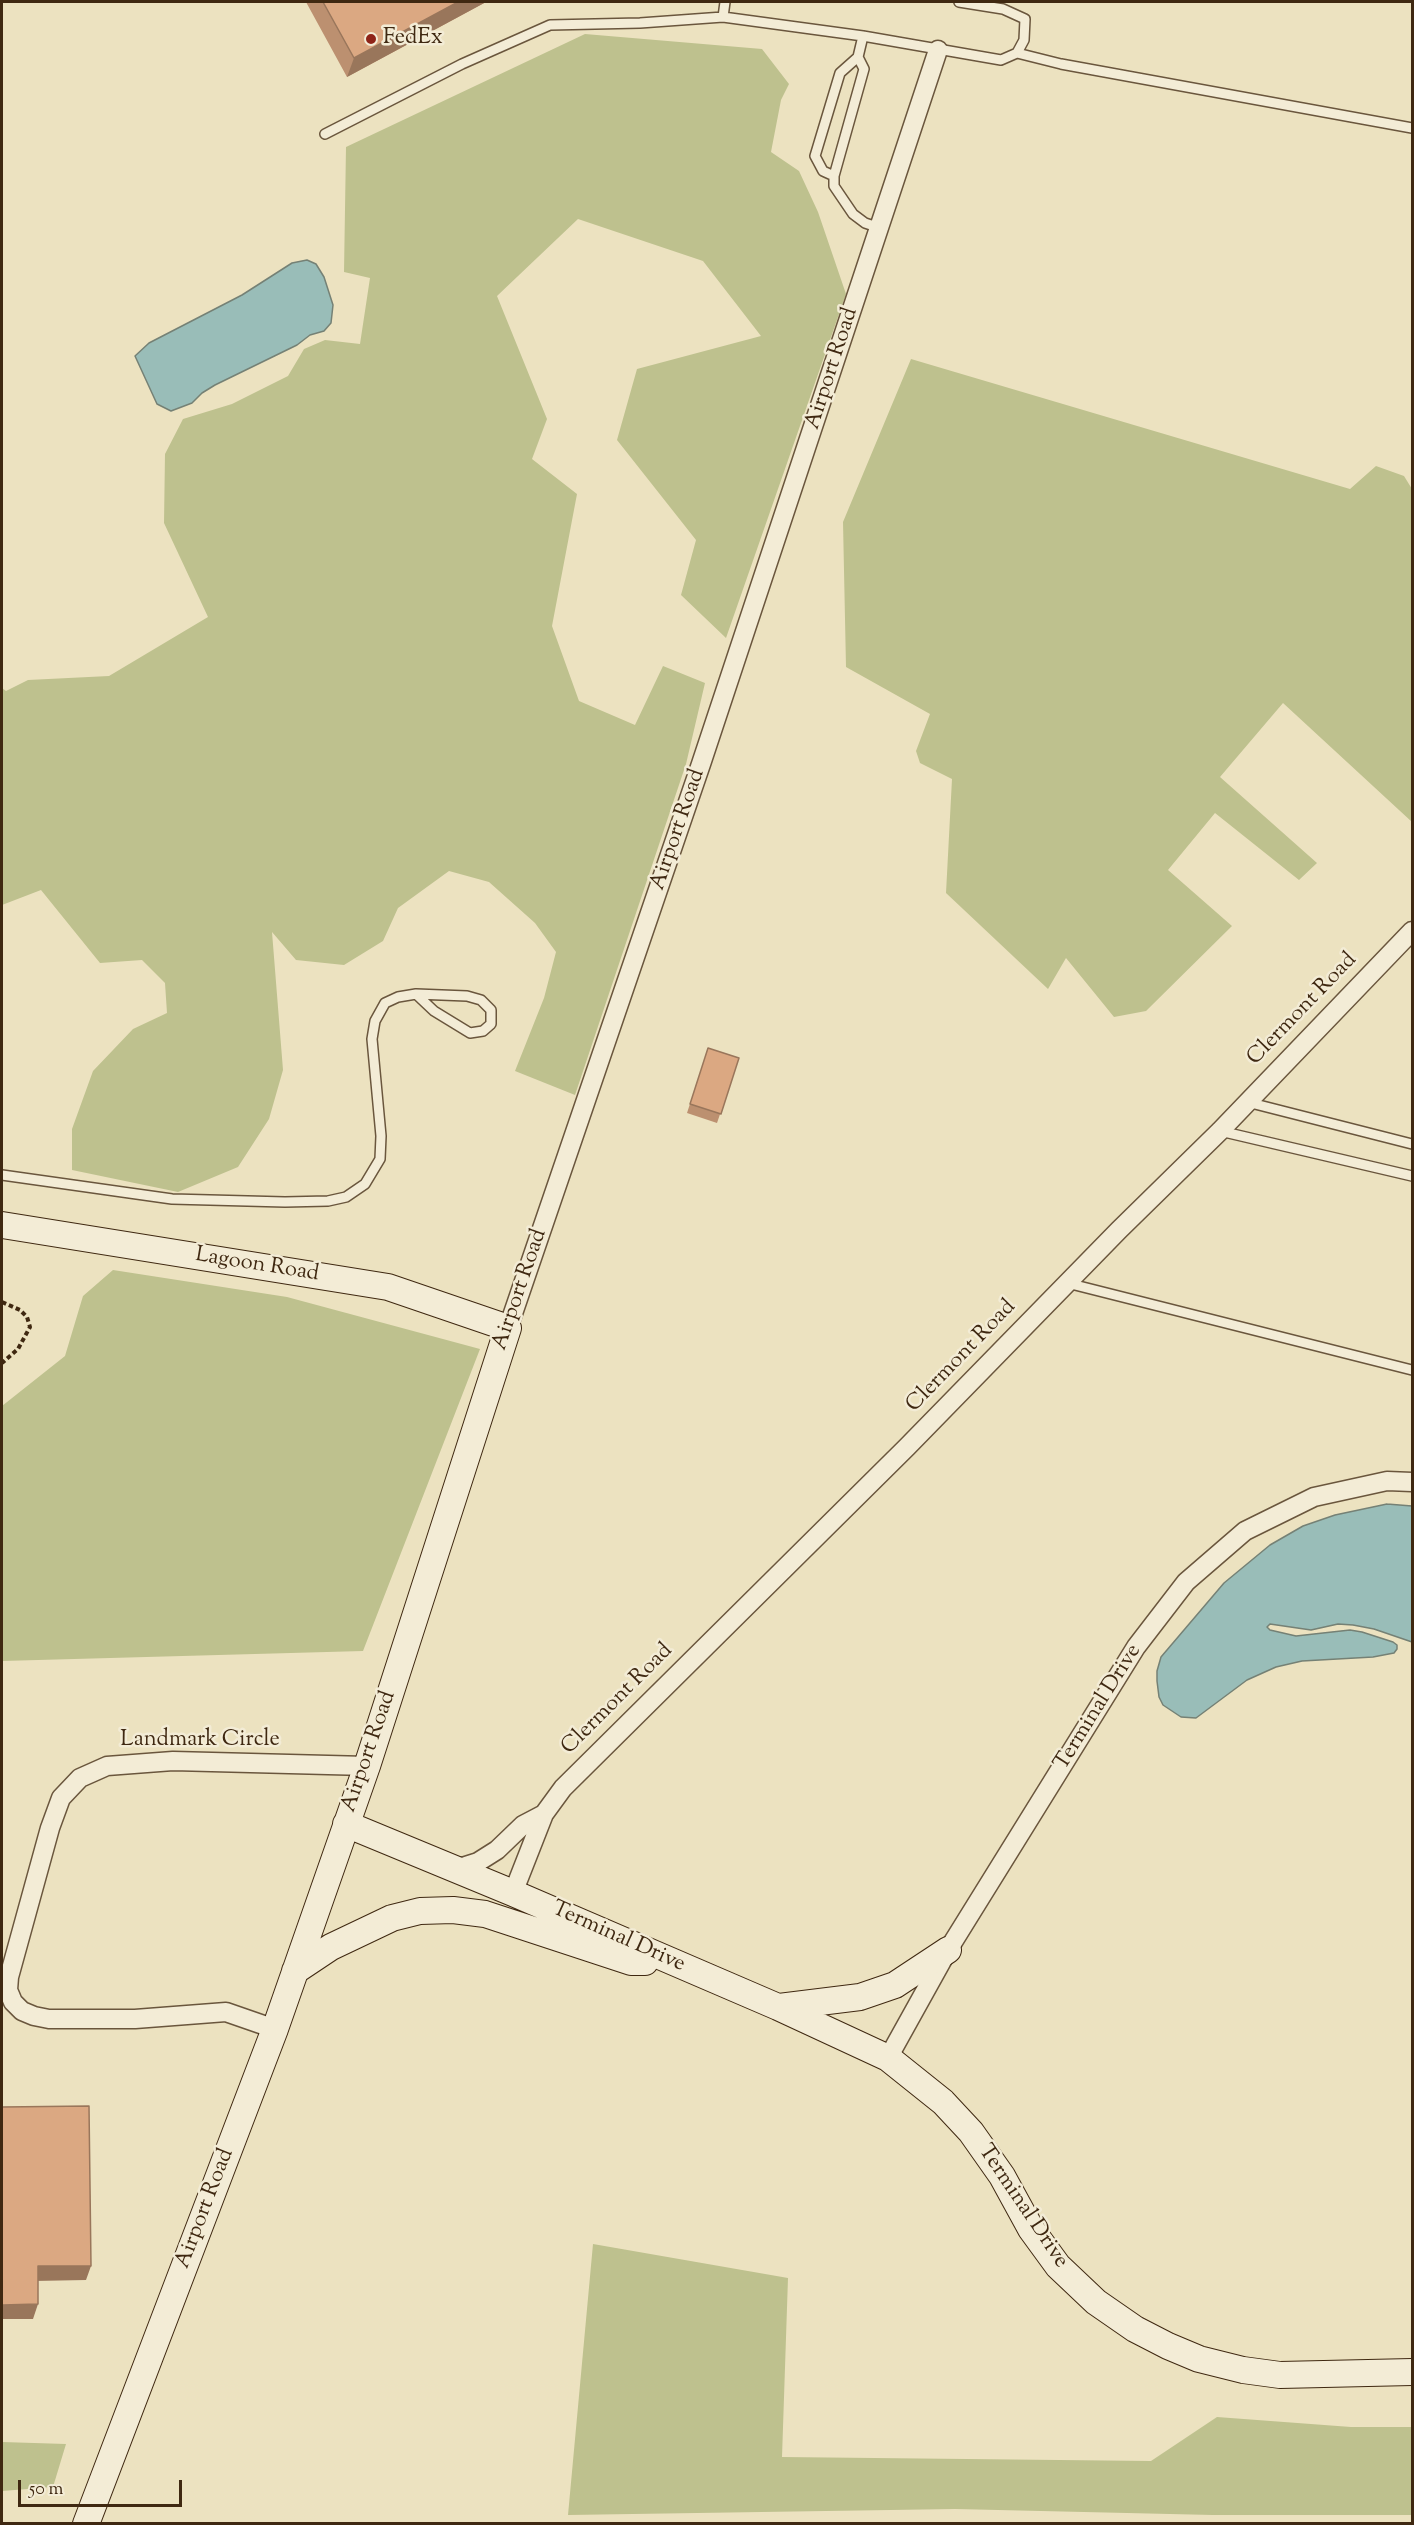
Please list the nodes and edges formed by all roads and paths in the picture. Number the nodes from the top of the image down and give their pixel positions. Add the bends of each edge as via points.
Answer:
1 (725, 2) edge
2 (958, 2) edge
3 (723, 17) junction
4 (863, 36) junction
5 (938, 50) junction
6 (1017, 53) junction
7 (858, 57) junction
8 (1413, 128) edge
9 (325, 134) dead end
10 (834, 176) junction
11 (880, 228) junction
12 (1413, 931) edge
13 (416, 994) junction
14 (1247, 1102) junction
15 (1220, 1131) junction
16 (1413, 1144) edge
17 (2, 1175) edge
18 (1413, 1176) edge
19 (2, 1225) edge
20 (1067, 1283) junction
21 (2, 1302) edge
22 (508, 1328) junction
23 (2, 1363) edge
24 (1413, 1370) edge
25 (1413, 1482) edge
26 (367, 1766) junction
27 (544, 1814) junction
28 (346, 1824) junction
29 (456, 1869) junction
30 (513, 1893) junction
31 (948, 1950) junction
32 (671, 1962) junction
33 (295, 1971) junction
34 (778, 2007) junction
35 (275, 2029) junction
36 (888, 2058) junction
37 (1413, 2372) edge
38 (86, 2523) edge

1 - 3 lane
2 - 6 lane via 1003,9 1025,19 1024,40
3 - 4 lane
3 - 9 lane via 550,25 462,64
4 - 5 lane
4 - 7 lane
5 - 6 lane via 1001,60
5 - 11 street, Airport Road
6 - 8 lane
7 - 10 lane via 864,69
7 - 10 lane via 840,73 815,156 823,171
10 - 11 lane via 834,186 853,214
11 - 22 street, Airport Road
12 - 14 street, Clermont Road
13 - 13 lane via 481,1000 491,1010 491,1024 483,1031 470,1033 434,1011
13 - 17 lane via 385,1003 375,1021 372,1039 380,1159 365,1184 346,1197 328,1202 172,1199
14 - 15 street, Clermont Road
14 - 16 lane
15 - 18 lane
15 - 20 street, Clermont Road
19 - 22 street, Lagoon Road via 388,1287
20 - 24 lane
20 - 27 street, Clermont Road via 563,1788
21 - 23 path via 20,1310 30,1327 18,1349
22 - 26 street, Airport Road
25 - 31 street, Terminal Drive via 1387,1481 1314,1497 1245,1531 1186,1582 1136,1647
26 - 28 street, Airport Road
26 - 35 street, Landmark Circle via 173,1761 107,1766 80,1778 61,1798 50,1828 9,1977 8,1990 22,2011 50,2019 135,2019 226,2012
27 - 29 street, Clermont Road via 523,1825 478,1862
27 - 30 street, Clermont Road
28 - 29 street, Terminal Drive
28 - 33 street, Airport Road
29 - 30 street, Terminal Drive
30 - 32 street, Terminal Drive
31 - 34 street via 895,1985 860,1997
31 - 36 street, Terminal Drive
32 - 33 street via 631,1962 522,1925 453,1910 420,1911 392,1918 331,1947
32 - 34 street, Terminal Drive
33 - 35 street, Airport Road
34 - 36 street, Terminal Drive
35 - 38 street, Airport Road
36 - 37 street, Terminal Drive via 943,2102 971,2132 1058,2266 1096,2302 1135,2329 1199,2359 1243,2370 1280,2375

